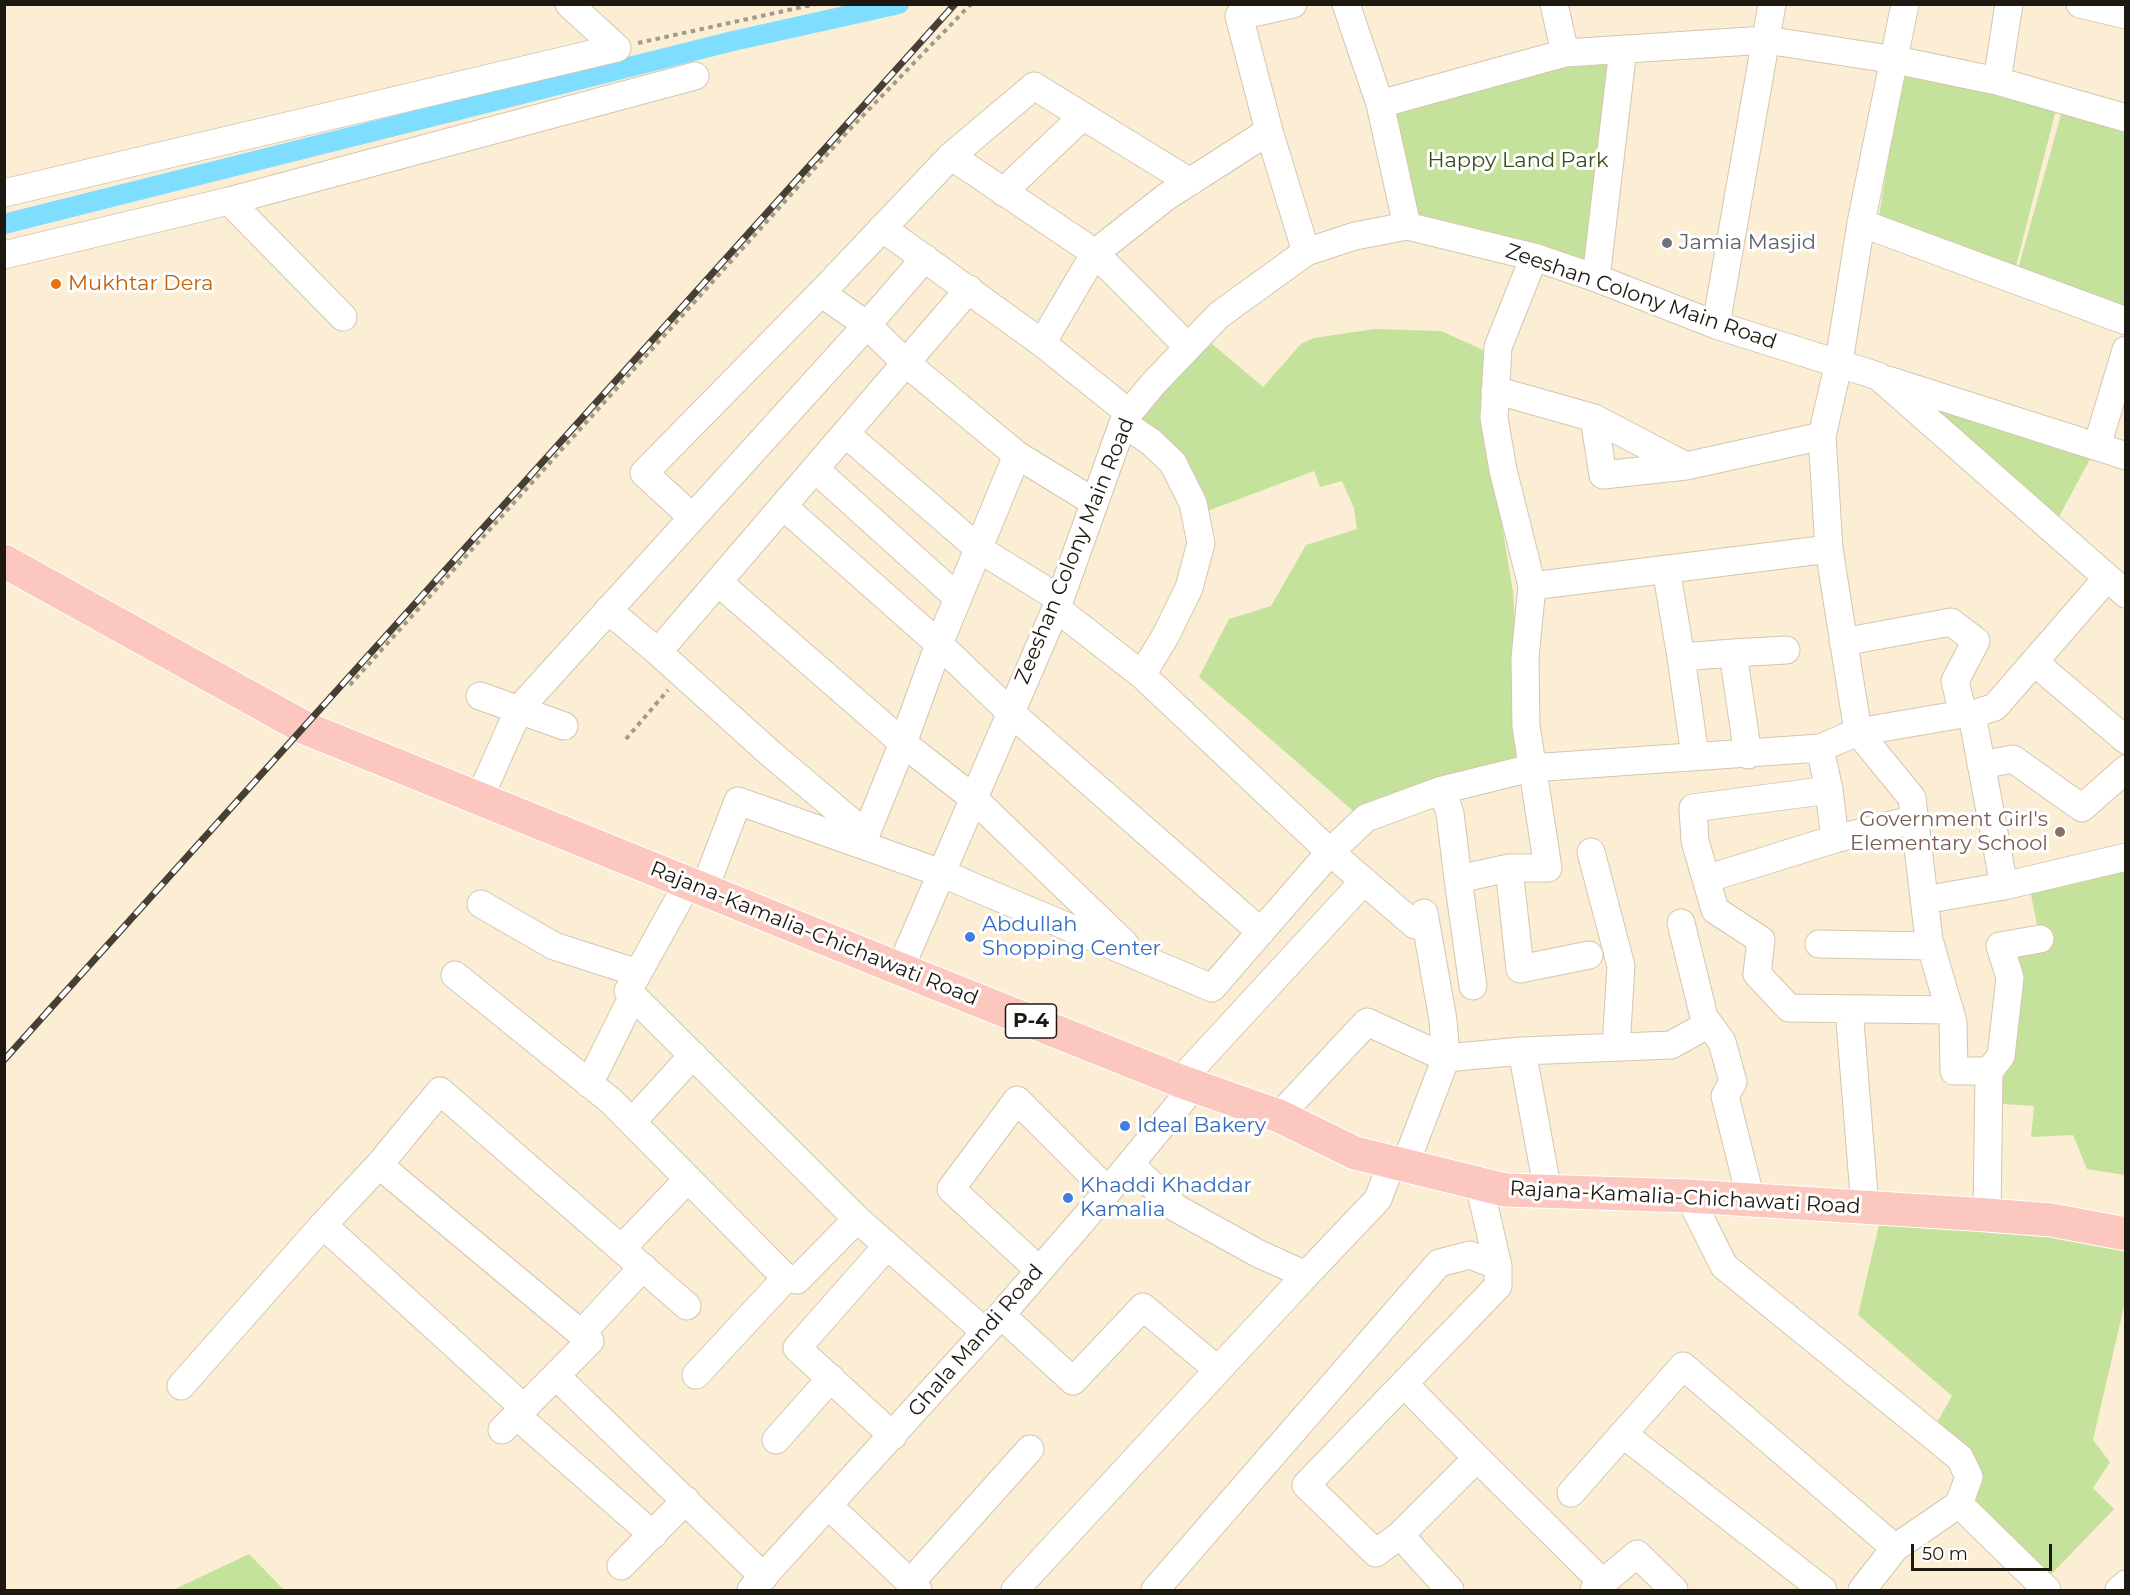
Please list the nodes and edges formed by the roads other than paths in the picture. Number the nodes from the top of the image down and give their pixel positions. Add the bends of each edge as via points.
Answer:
1 (570, 4) edge
2 (1293, 4) edge
3 (1346, 4) edge
4 (1554, 4) edge
5 (1772, 4) edge
6 (1905, 4) edge
7 (2009, 4) edge
8 (2080, 4) edge
9 (1237, 10) edge
10 (2126, 15) edge
11 (1766, 40) junction
12 (1623, 49) junction
13 (1565, 52) junction
14 (1896, 60) junction
15 (695, 76) dead end
16 (1997, 81) junction
17 (1380, 104) junction
18 (1083, 116) junction
19 (2126, 118) edge
20 (1269, 131) junction
21 (951, 156) junction
22 (1190, 182) junction
23 (1003, 192) junction
24 (4, 193) edge
25 (229, 201) junction
26 (1861, 223) junction
27 (1407, 226) junction
28 (882, 228) junction
29 (1306, 252) junction
30 (1095, 253) junction
31 (4, 255) edge
32 (1534, 257) junction
33 (925, 258) junction
34 (1596, 278) junction
35 (969, 289) junction
36 (820, 293) junction
37 (343, 317) dead end
38 (2126, 321) edge
39 (867, 325) junction
40 (1716, 325) junction
41 (1042, 343) junction
42 (1187, 346) junction
43 (2126, 350) edge
44 (1839, 362) junction
45 (906, 363) junction
46 (1878, 376) junction
47 (1495, 390) junction
48 (1126, 418) junction
49 (1594, 418) junction
50 (846, 434) junction
51 (1822, 436) junction
52 (2097, 446) junction
53 (1017, 455) junction
54 (2126, 456) edge
55 (1686, 466) junction
56 (815, 469) junction
57 (1094, 502) junction
58 (783, 506) junction
59 (692, 517) junction
60 (979, 549) junction
61 (1829, 549) junction
62 (4, 561) edge
63 (1666, 569) junction
64 (718, 582) junction
65 (1532, 586) junction
66 (2116, 586) edge
67 (958, 598) junction
68 (1058, 604) junction
69 (608, 610) junction
70 (1843, 642) junction
71 (939, 644) junction
72 (1786, 650) dead end
73 (658, 652) junction
74 (1733, 653) junction
75 (1681, 657) junction
76 (2034, 662) junction
77 (1142, 675) junction
78 (480, 696) dead end
79 (519, 709) junction
80 (1010, 712) junction
81 (1965, 715) junction
82 (564, 726) dead end
83 (1858, 732) junction
84 (2126, 740) edge
85 (903, 743) junction
86 (1820, 748) junction
87 (1748, 755) junction
88 (1695, 756) junction
89 (1981, 765) junction
90 (1532, 768) junction
91 (2126, 770) edge
92 (1442, 790) junction
93 (1829, 790) junction
94 (480, 797) junction
95 (973, 798) junction
96 (1915, 819) junction
97 (1835, 839) junction
98 (864, 840) junction
99 (1330, 852) junction
100 (1591, 852) dead end
101 (2126, 857) edge
102 (1509, 868) junction
103 (941, 873) junction
104 (1458, 879) junction
105 (1706, 879) junction
106 (1364, 881) junction
107 (696, 886) junction
108 (2004, 886) junction
109 (1924, 900) junction
110 (481, 904) dead end
111 (1681, 923) dead end
112 (1261, 932) junction
113 (2040, 939) dead end
114 (1819, 944) dead end
115 (1931, 946) junction
116 (1589, 955) dead end
117 (1137, 956) junction
118 (900, 969) junction
119 (455, 975) dead end
120 (636, 985) junction
121 (1473, 986) dead end
122 (1849, 1009) junction
123 (1950, 1010) junction
124 (1709, 1024) junction
125 (1616, 1047) junction
126 (1522, 1051) junction
127 (693, 1055) junction
128 (1446, 1058) junction
129 (1989, 1071) junction
130 (1187, 1083) junction
131 (589, 1084) junction
132 (1279, 1116) junction
133 (632, 1122) junction
134 (1130, 1164) junction
135 (1398, 1164) junction
136 (379, 1165) junction
137 (688, 1179) junction
138 (1479, 1184) junction
139 (1108, 1191) junction
140 (1548, 1191) junction
141 (1689, 1196) junction
142 (1751, 1200) junction
143 (1864, 1207) junction
144 (1987, 1215) junction
145 (857, 1219) junction
146 (323, 1225) junction
147 (2126, 1234) edge
148 (887, 1245) junction
149 (621, 1249) junction
150 (1498, 1266) junction
151 (643, 1268) junction
152 (1039, 1270) junction
153 (1306, 1275) junction
154 (786, 1278) junction
155 (687, 1306) dead end
156 (993, 1324) junction
157 (581, 1334) junction
158 (1218, 1370) junction
159 (696, 1375) dead end
160 (556, 1376) junction
161 (831, 1378) junction
162 (1404, 1384) junction
163 (181, 1386) dead end
164 (514, 1418) junction
165 (1623, 1434) junction
166 (893, 1436) junction
167 (776, 1440) dead end
168 (1030, 1449) dead end
169 (1477, 1458) junction
170 (1571, 1493) dead end
171 (686, 1500) junction
172 (1959, 1504) junction
173 (829, 1506) junction
174 (653, 1535) junction
175 (1400, 1535) junction
176 (1895, 1548) junction
177 (621, 1566) dead end
178 (758, 1584) edge
179 (2126, 1584) edge
180 (914, 1587) edge
181 (1598, 1587) edge
182 (1015, 1590) edge
183 (1155, 1590) edge
184 (1450, 1590) edge
185 (1674, 1590) edge
186 (1823, 1590) edge
187 (1862, 1590) edge
188 (2047, 1590) edge
189 (2120, 1590) edge

1 - 24 street via 616,48
2 - 9 street
3 - 17 street
4 - 13 street
5 - 11 street
6 - 14 street
7 - 16 street
8 - 10 street
9 - 20 street
11 - 12 street
11 - 14 street
11 - 40 street
12 - 13 street
12 - 34 street
13 - 17 street
14 - 16 street
14 - 26 street
15 - 25 street
16 - 19 street
17 - 27 street
18 - 21 street via 1034,86
18 - 22 street
18 - 23 street
20 - 22 street
20 - 29 street
21 - 23 street
21 - 28 street
22 - 30 street
23 - 30 street
25 - 31 street
25 - 37 street
26 - 38 street
26 - 44 street
27 - 29 street, Zeeshan Colony Main Road via 1355,236
27 - 32 street, Zeeshan Colony Main Road
28 - 33 street
28 - 36 street
29 - 42 street, Zeeshan Colony Main Road via 1219,315
30 - 41 street
30 - 42 street
32 - 34 street, Zeeshan Colony Main Road
32 - 47 street via 1498,347
33 - 35 street
33 - 39 street
34 - 40 street, Zeeshan Colony Main Road
35 - 41 street
35 - 45 street
36 - 39 street
36 - 59 street via 644,473
39 - 45 street
39 - 59 street
40 - 44 street, Zeeshan Colony Main Road
41 - 48 street
42 - 48 street, Zeeshan Colony Main Road
43 - 52 street
44 - 46 street, Zeeshan Colony Main Road
44 - 51 street
45 - 50 street
45 - 53 street
46 - 52 street
46 - 66 street, Zeeshan Colony Main Road
47 - 49 street
47 - 65 street via 1494,418 1503,470
48 - 57 street, Zeeshan Colony Main Road
48 - 77 street via 1173,462 1193,503 1202,543 1189,588
49 - 55 street
49 - 55 street via 1603,476
50 - 56 street
50 - 60 street
51 - 55 street
51 - 61 street
52 - 54 street
53 - 57 street
53 - 60 street
56 - 58 street
56 - 67 street
57 - 68 street, Zeeshan Colony Main Road
58 - 64 street
58 - 71 street
59 - 69 street
60 - 67 street
60 - 68 street
61 - 63 street
61 - 70 street
62 - 94 main road, Rajana-Kamalia-Chichawati Road / P-4 via 306,728
63 - 65 street
63 - 75 street
64 - 73 street
64 - 85 street
65 - 90 street via 1525,658 1526,726
66 - 76 street
67 - 71 street
68 - 77 street
68 - 80 street, Zeeshan Colony Main Road
69 - 73 street
69 - 79 street
70 - 81 street via 1951,622 1976,641 1955,681
70 - 83 street
71 - 80 street
71 - 85 street
72 - 74 street
73 - 98 street
74 - 75 street
74 - 87 street
75 - 88 street
76 - 81 street via 1995,707
76 - 84 street
77 - 99 street
78 - 79 street
79 - 82 street
79 - 94 street
80 - 95 street, Zeeshan Colony Main Road
80 - 112 street
81 - 83 street
81 - 89 street via 1972,720
83 - 86 street
83 - 96 street via 1912,798
85 - 95 street
85 - 98 street
86 - 87 street
86 - 93 street
87 - 88 street
88 - 90 street
89 - 91 street via 2013,759 2082,808
89 - 108 street
90 - 92 street
90 - 102 street via 1548,868
92 - 99 street via 1366,818
92 - 104 street via 1450,813
93 - 97 street
93 - 105 street via 1694,808 1695,841
94 - 107 main road, Rajana-Kamalia-Chichawati Road / P-4
95 - 103 street, Zeeshan Colony Main Road
95 - 117 street
96 - 97 street
96 - 109 street
97 - 105 street
98 - 103 street
98 - 107 street via 738,801
99 - 106 street
99 - 112 street
100 - 125 street via 1621,966
101 - 108 street
102 - 104 street
102 - 116 street via 1520,969
103 - 117 street
103 - 118 street, Zeeshan Colony Main Road
104 - 121 street
105 - 122 street via 1714,910 1761,940 1757,974 1789,1008
106 - 128 street via 1415,925 1424,913
106 - 130 street, Ghala Mandi Road
107 - 118 main road, Rajana-Kamalia-Chichawati Road / P-4
107 - 120 street
108 - 109 street
109 - 115 street
110 - 120 street via 554,946
111 - 124 street
112 - 117 street via 1212,988
113 - 129 street via 2000,946 2010,978 2001,1056
114 - 115 street
115 - 123 street
118 - 130 main road, Rajana-Kamalia-Chichawati Road / P-4
119 - 131 street
120 - 127 street
120 - 131 street
122 - 123 street
122 - 143 street
123 - 129 street via 1954,1071
124 - 125 street via 1671,1045
124 - 142 street via 1722,1042 1733,1082 1725,1096
125 - 126 street
126 - 128 street
126 - 140 street
127 - 133 street
127 - 145 street
128 - 132 street via 1367,1022
128 - 135 street
129 - 144 street
130 - 132 main road, Rajana-Kamalia-Chichawati Road / P-4
130 - 134 street, Ghala Mandi Road
131 - 133 street
132 - 135 main road, Rajana-Kamalia-Chichawati Road / P-4 via 1355,1153
133 - 137 street
134 - 139 street, Ghala Mandi Road
134 - 153 street via 1176,1208
135 - 138 main road, Rajana-Kamalia-Chichawati Road / P-4
135 - 153 street via 1378,1199
136 - 146 street
136 - 149 street via 440,1091
136 - 157 street
137 - 149 street
137 - 154 street
138 - 140 main road, Rajana-Kamalia-Chichawati Road / P-4 via 1505,1190
138 - 150 street
139 - 152 street, Ghala Mandi Road
139 - 152 street via 1017,1100 951,1189
140 - 141 main road, Rajana-Kamalia-Chichawati Road / P-4
141 - 142 main road, Rajana-Kamalia-Chichawati Road / P-4
141 - 172 street via 1724,1266 1960,1458 1969,1477
142 - 143 main road, Rajana-Kamalia-Chichawati Road / P-4
143 - 144 main road, Rajana-Kamalia-Chichawati Road / P-4
144 - 147 main road, Rajana-Kamalia-Chichawati Road / P-4 via 2051,1220
145 - 148 street
145 - 154 street via 797,1281
146 - 163 street
146 - 164 street
148 - 156 street
148 - 161 street via 797,1347
149 - 151 street
150 - 162 street via 1498,1286
150 - 183 street via 1470,1255 1439,1263
151 - 155 street
151 - 157 street
152 - 156 street, Ghala Mandi Road
153 - 158 street
154 - 159 street
156 - 158 street via 1073,1381 1143,1307
156 - 166 street, Ghala Mandi Road
157 - 160 street via 590,1341
158 - 182 street
160 - 164 street
160 - 171 street
161 - 166 street
161 - 167 street
162 - 169 street
162 - 175 street via 1306,1485 1376,1553
164 - 174 street
165 - 170 street
165 - 176 street via 1683,1366
165 - 186 street
166 - 173 street, Ghala Mandi Road
168 - 180 street
169 - 175 street
169 - 181 street
171 - 174 street
171 - 178 street
172 - 176 street
172 - 188 street
173 - 178 street, Ghala Mandi Road
173 - 180 street
174 - 177 street
175 - 184 street
176 - 187 street
179 - 189 street
181 - 185 street via 1637,1554

